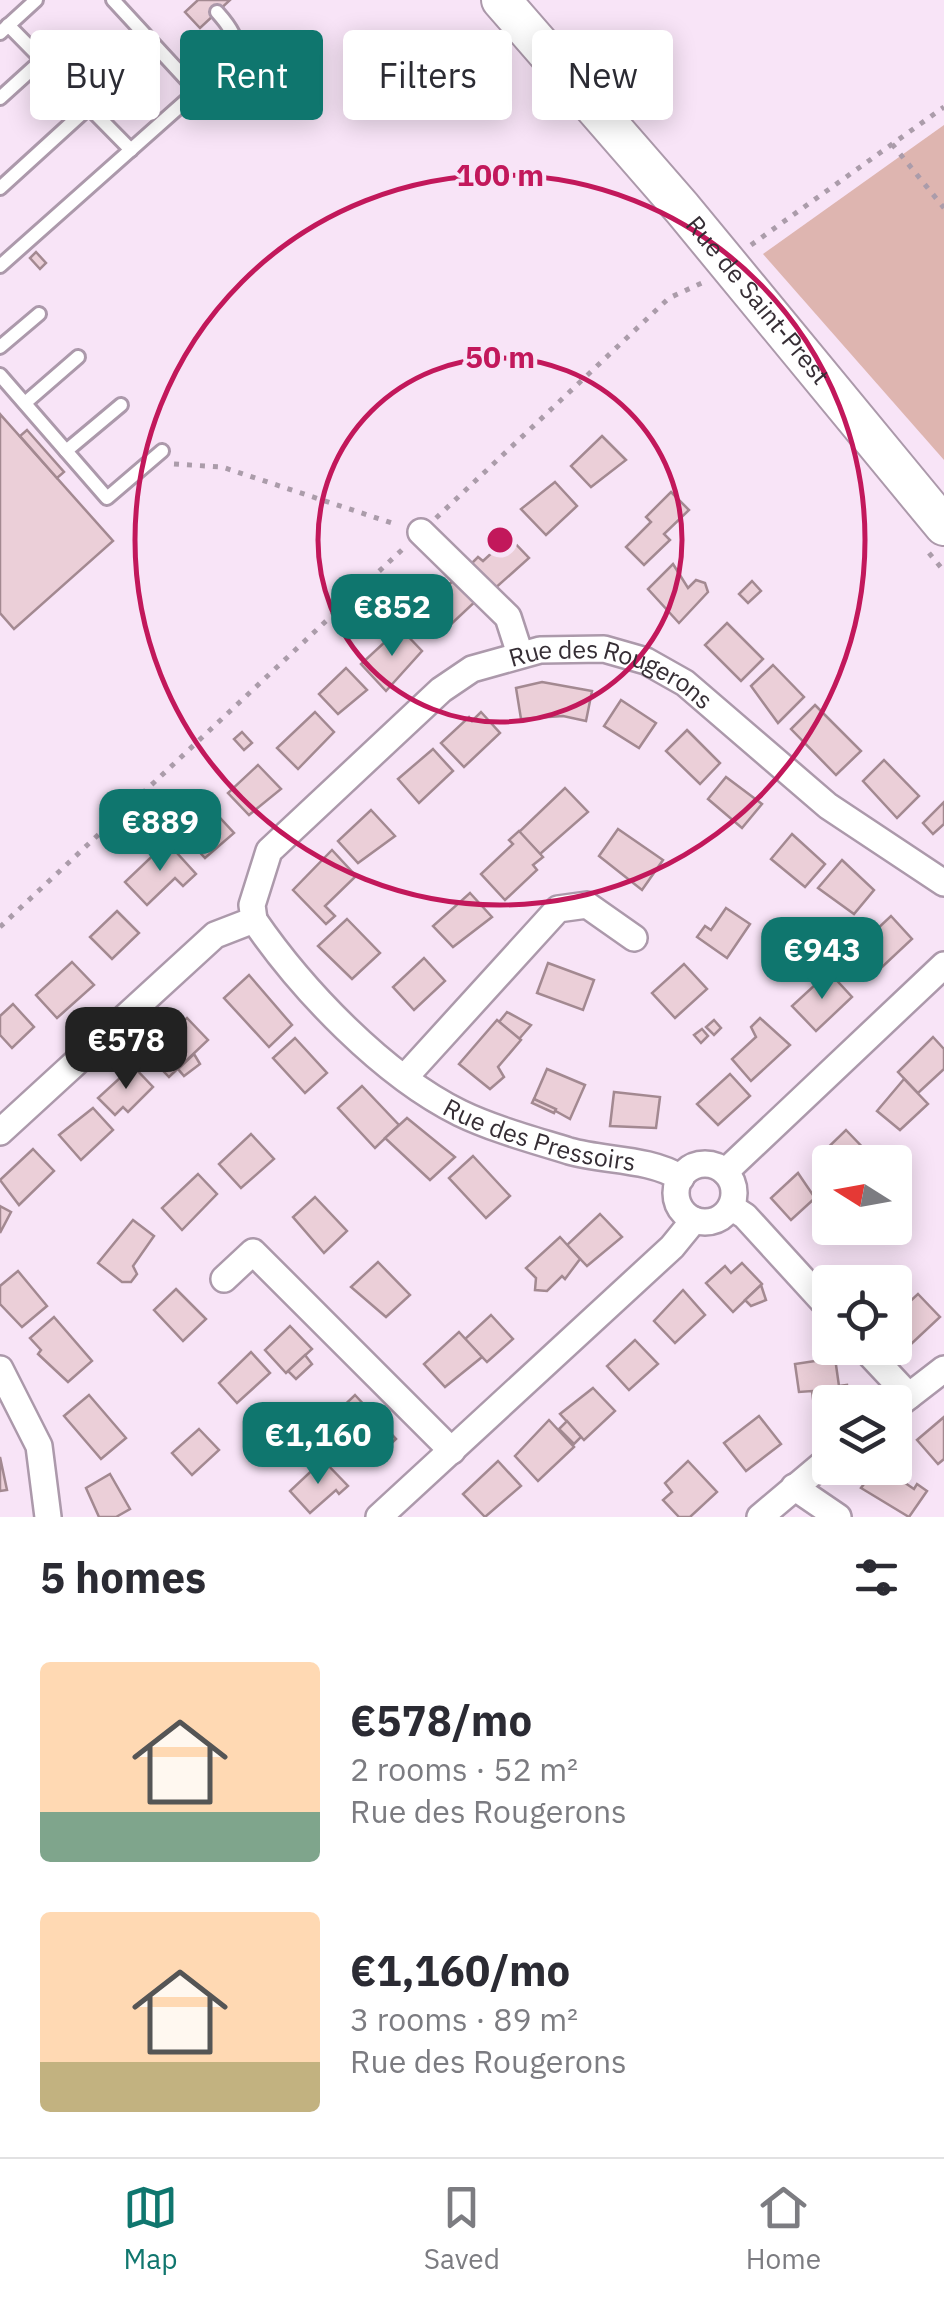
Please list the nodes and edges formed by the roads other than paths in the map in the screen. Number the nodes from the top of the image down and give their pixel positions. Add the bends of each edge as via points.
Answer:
1 (36, 0) edge
2 (114, 0) edge
3 (501, 0) edge
4 (522, 0) edge
5 (217, 12) dead end
6 (4, 29) edge
7 (233, 30) edge
8 (540, 30) edge
9 (532, 36) edge
10 (30, 50) edge
11 (30, 71) edge
12 (180, 72) edge
13 (0, 98) edge
14 (180, 105) edge
15 (75, 120) edge
16 (102, 120) edge
17 (605, 120) edge
18 (131, 150) junction
19 (0, 188) edge
20 (0, 266) edge
21 (39, 314) dead end
22 (0, 348) edge
23 (78, 357) dead end
24 (0, 375) edge
25 (24, 402) junction
26 (121, 404) dead end
27 (162, 450) road end
28 (66, 451) junction
29 (944, 526) edge
30 (421, 532) road end
31 (520, 654) junction
32 (944, 883) edge
33 (254, 920) junction
34 (634, 938) dead end
35 (944, 965) edge
36 (406, 1076) junction
37 (0, 1132) edge
38 (726, 1172) junction
39 (680, 1178) junction
40 (731, 1208) junction
41 (694, 1220) junction
42 (224, 1279) dead end
43 (812, 1290) edge
44 (944, 1369) edge
45 (0, 1370) edge
46 (912, 1394) edge
47 (452, 1451) junction
48 (812, 1472) edge
49 (794, 1486) junction
50 (48, 1517) edge
51 (379, 1517) edge
52 (760, 1517) edge
53 (838, 1517) edge

1 - 6 lane
2 - 12 lane
3 - 9 main road
4 - 8 main road
5 - 7 lane
6 - 10 lane
11 - 13 lane
14 - 18 lane
15 - 19 lane
16 - 18 lane
17 - 29 main road, Rue de Saint-Prest
18 - 20 lane
21 - 22 lane
23 - 25 lane
24 - 25 lane
25 - 28 lane
26 - 28 lane
27 - 28 lane via 107,498
30 - 31 street via 508,618
31 - 32 street, Rue des Rougerons via 604,650 668,671 828,806
31 - 33 street, Rue des Rougerons via 472,670 441,690 270,851 252,905
33 - 36 street, Rue des Pressoirs via 319,1002
33 - 37 street via 215,935
34 - 36 street via 586,905 558,909
35 - 38 street
36 - 39 street, Rue des Pressoirs via 460,1112 572,1152
38 - 39 street via 698,1165
38 - 40 street via 734,1189
39 - 41 street via 678,1205
40 - 41 street via 718,1220
40 - 43 street via 746,1216
41 - 47 street
42 - 47 street via 253,1252
44 - 46 street
45 - 50 street via 39,1446
47 - 51 street
48 - 49 street
49 - 52 street
49 - 53 street

